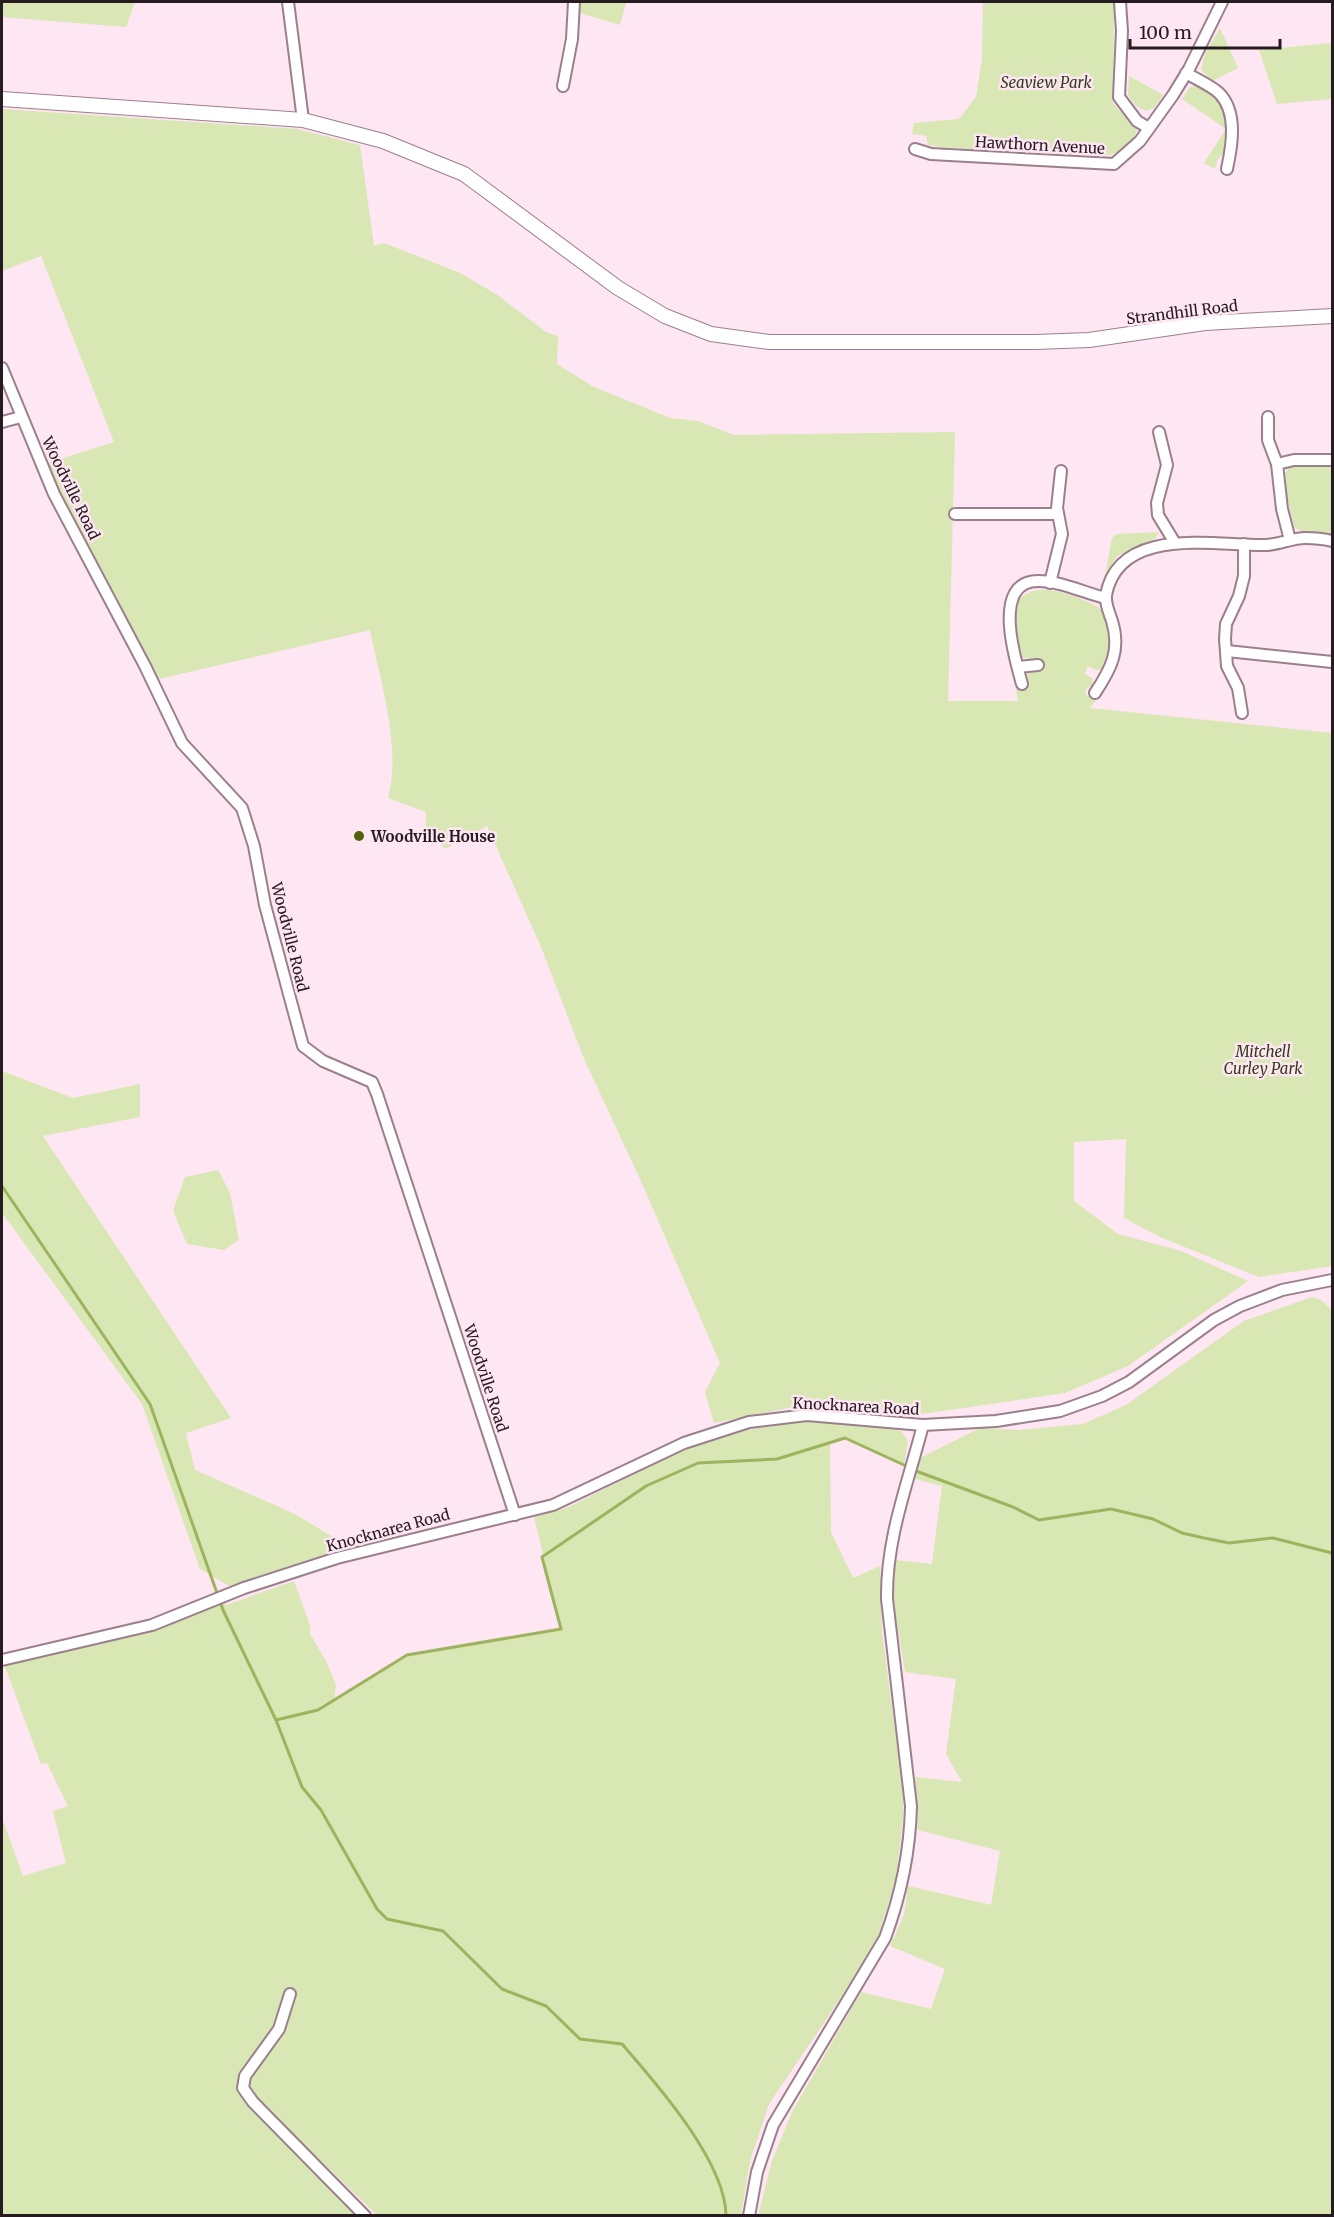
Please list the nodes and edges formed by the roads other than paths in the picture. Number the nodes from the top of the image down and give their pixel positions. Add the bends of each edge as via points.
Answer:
1 (288, 2) edge
2 (574, 2) edge
3 (1120, 2) edge
4 (1222, 2) edge
5 (1186, 73) junction
6 (563, 86) dead end
7 (2, 99) edge
8 (303, 120) junction
9 (1147, 127) junction
10 (915, 149) dead end
11 (1227, 169) dead end
12 (1332, 316) edge
13 (2, 368) edge
14 (21, 417) junction
15 (1268, 417) dead end
16 (2, 422) edge
17 (1159, 432) dead end
18 (1332, 460) edge
19 (1277, 464) junction
20 (1061, 471) dead end
21 (974, 501) dead end
22 (955, 514) dead end
23 (974, 514) junction
24 (1058, 514) junction
25 (1290, 540) junction
26 (1332, 541) edge
27 (1175, 543) junction
28 (1244, 544) junction
29 (1050, 583) junction
30 (1106, 598) junction
31 (1227, 651) junction
32 (1332, 662) edge
33 (1038, 665) dead end
34 (1018, 667) junction
35 (1092, 674) dead end
36 (1103, 681) junction
37 (1022, 684) dead end
38 (1095, 693) dead end
39 (1242, 713) dead end
40 (1332, 1280) edge
41 (923, 1425) junction
42 (515, 1515) junction
43 (2, 1660) edge
44 (290, 1994) dead end
45 (366, 2216) edge
46 (749, 2216) edge

1 - 8 street
2 - 6 street
3 - 9 street via 1119,97 1137,121
4 - 5 street
5 - 9 street
5 - 11 street via 1219,93 1226,106 1233,128
7 - 8 main road, Strandhill Road
8 - 12 main road, Strandhill Road via 383,141 464,174 618,288 665,316 711,334 769,342 1036,342 1101,339 1205,323
9 - 10 street, Hawthorn Avenue via 1140,141 1114,164 931,154
13 - 14 street, Woodville Road
14 - 16 street
14 - 42 street, Woodville Road via 54,494 146,666 182,743 242,807 303,1046 323,1061 372,1082
15 - 19 street via 1268,440
17 - 27 street via 1167,465 1158,514
18 - 19 street
19 - 25 street
20 - 24 street
21 - 23 street
22 - 23 street
23 - 24 street
24 - 29 street via 1062,534
25 - 26 street
25 - 28 street via 1268,545
27 - 28 street
27 - 30 street via 1131,556 1115,571
28 - 31 street via 1244,576 1226,624
29 - 30 street
29 - 34 street via 1024,584 1016,591 1010,617
30 - 36 street via 1116,644 1114,662
31 - 32 street
31 - 39 street via 1227,666 1238,688
33 - 34 street
34 - 37 street
35 - 36 street
36 - 38 street
40 - 41 street, Knocknarea Road via 1282,1290 1240,1306 1214,1320 1129,1382 1074,1407 1019,1418
41 - 42 street, Knocknarea Road via 807,1415 749,1422 684,1443 573,1497
41 - 46 street via 892,1531 886,1570 911,1806 903,1878 885,1938 773,2125 757,2172
42 - 43 street, Knocknarea Road via 337,1558 152,1625
44 - 45 street via 279,2029 245,2076 243,2088

